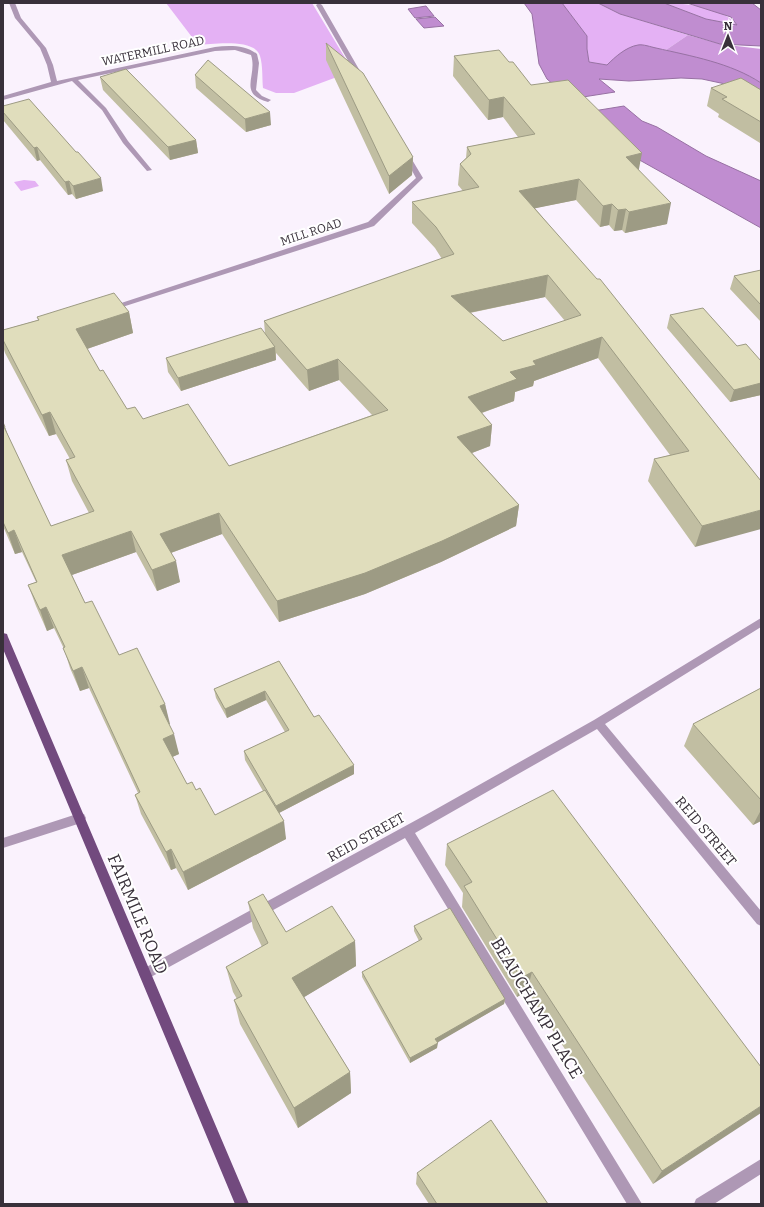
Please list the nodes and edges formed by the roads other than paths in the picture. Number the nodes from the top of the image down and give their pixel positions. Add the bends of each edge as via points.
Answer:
1 (12, 3) edge
2 (318, 5) dead end
3 (74, 79) junction
4 (54, 83) junction
5 (366, 86) edge
6 (3, 98) edge
7 (268, 100) dead end
8 (401, 145) edge
9 (149, 170) dead end
10 (101, 311) edge
11 (761, 622) edge
12 (3, 637) edge
13 (598, 723) junction
14 (80, 818) junction
15 (408, 832) junction
16 (3, 843) edge
17 (761, 920) edge
18 (145, 974) junction
19 (761, 1166) edge
20 (242, 1204) edge
21 (635, 1204) edge
22 (701, 1204) edge

1 - 4 street via 18,18 44,48
2 - 5 street
3 - 4 street, WATERMILL ROAD
3 - 7 street, WATERMILL ROAD via 215,49 234,48 254,54 256,63 253,90
3 - 9 street via 104,109 125,142
4 - 6 street, WATERMILL ROAD
8 - 10 street, MILL ROAD via 420,178 371,224
11 - 13 street, REID STREET
12 - 14 main road, FAIRMILE ROAD
13 - 15 street, REID STREET
13 - 17 street, REID STREET
14 - 16 street
14 - 18 main road, FAIRMILE ROAD
15 - 18 street, REID STREET
15 - 21 street, BEAUCHAMP PLACE
18 - 20 main road, FAIRMILE ROAD
19 - 22 street

